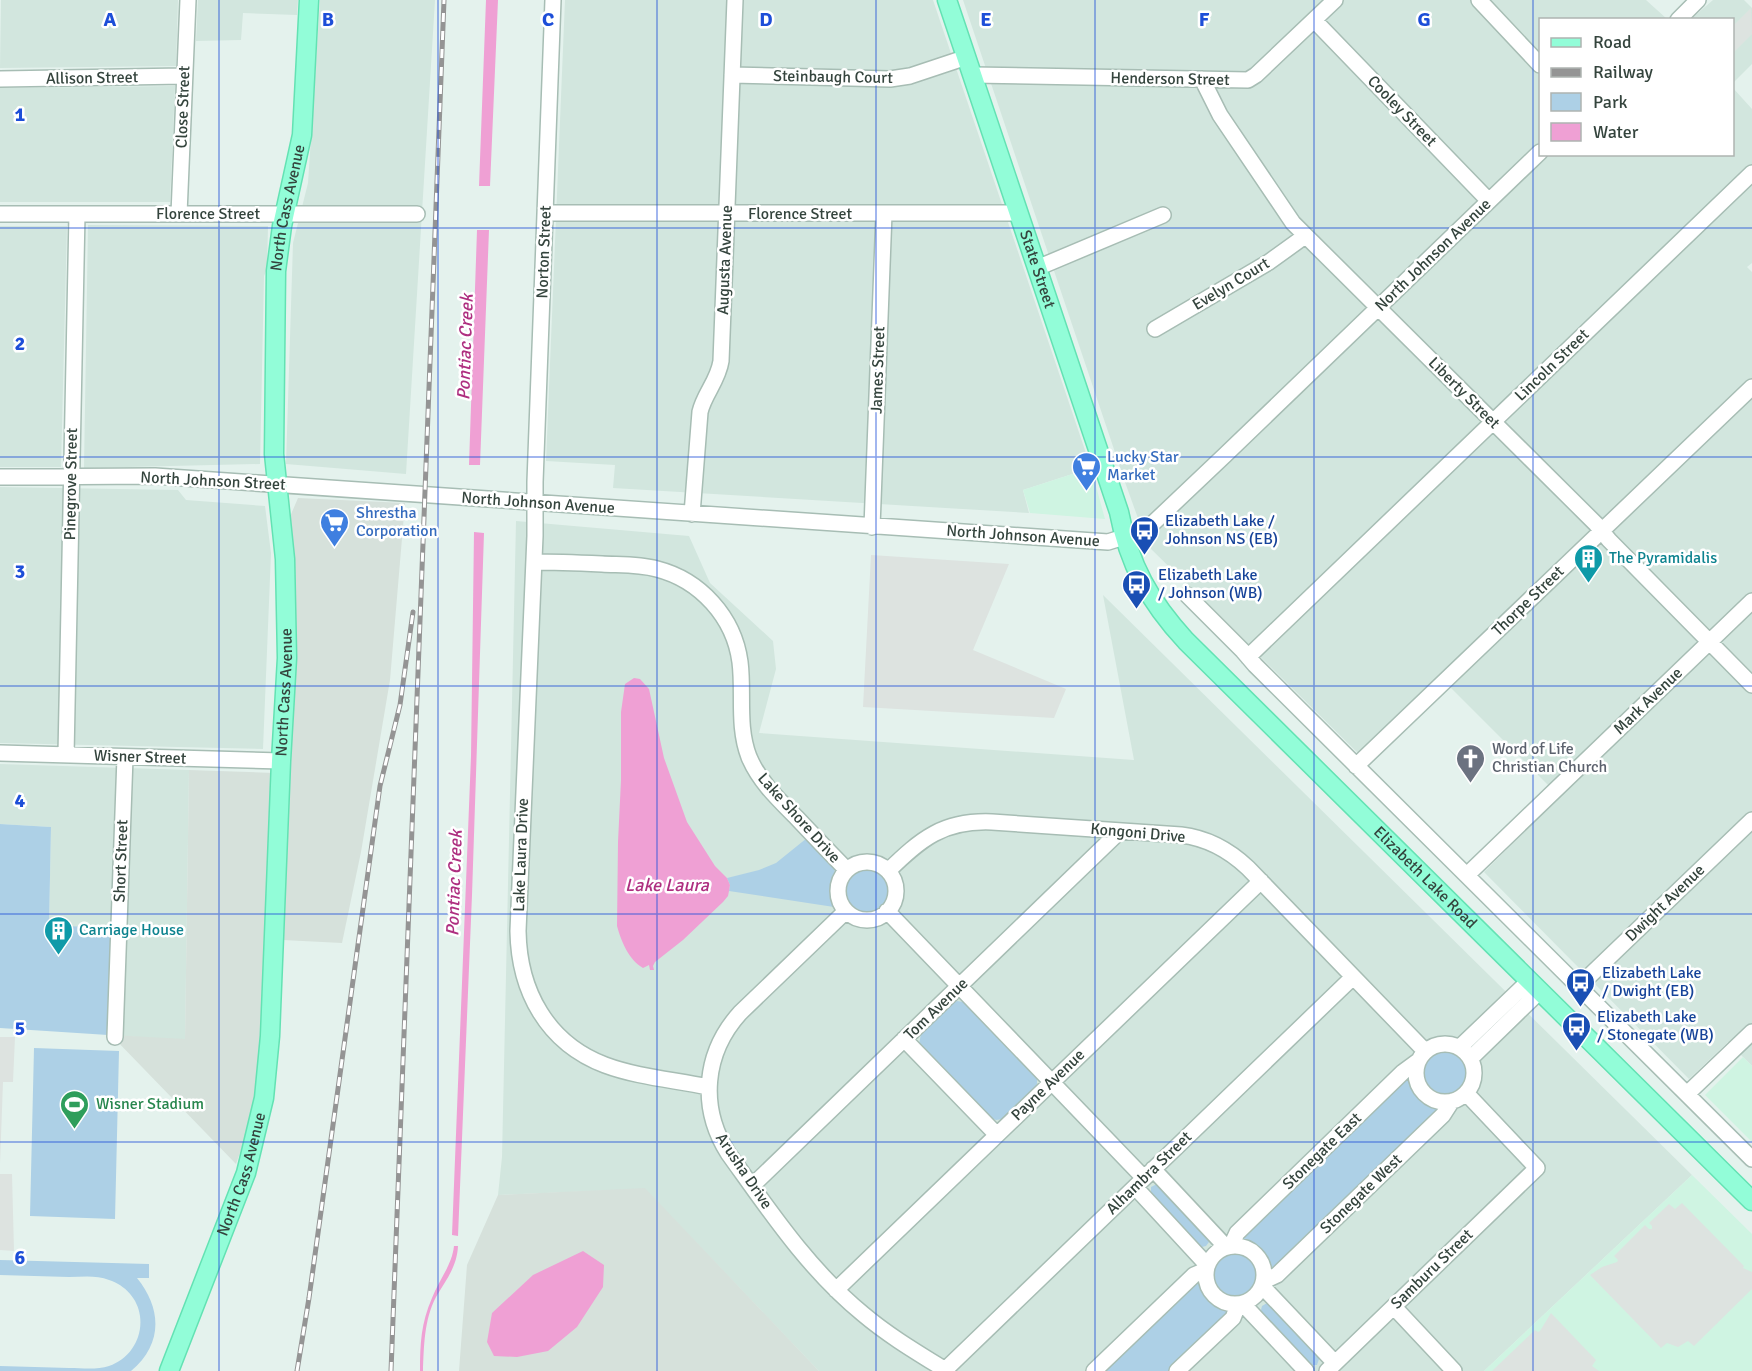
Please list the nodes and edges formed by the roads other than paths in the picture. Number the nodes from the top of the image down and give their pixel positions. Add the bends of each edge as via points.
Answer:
1 (188, 0) edge
2 (309, 0) edge
3 (553, 0) edge
4 (735, 0) edge
5 (947, 0) edge
6 (1335, 0) edge
7 (1479, 0) edge
8 (1698, 0) edge
9 (1680, 18) edge
10 (1314, 20) junction
11 (967, 57) junction
12 (1539, 64) edge
13 (732, 75) junction
14 (973, 75) junction
15 (184, 76) junction
16 (0, 78) edge
17 (1203, 79) junction
18 (1539, 153) edge
19 (1752, 173) edge
20 (1489, 201) junction
21 (545, 213) junction
22 (884, 213) junction
23 (1019, 213) junction
24 (0, 214) edge
25 (77, 214) junction
26 (179, 214) junction
27 (286, 214) junction
28 (417, 214) dead end
29 (728, 214) junction
30 (1163, 215) dead end
31 (1305, 236) junction
32 (1037, 268) junction
33 (1378, 308) junction
34 (1155, 329) dead end
35 (1752, 387) edge
36 (1493, 422) junction
37 (0, 477) edge
38 (71, 477) junction
39 (277, 485) junction
40 (425, 495) joint
41 (535, 503) junction
42 (692, 514) junction
43 (872, 527) junction
44 (1601, 531) junction
45 (1124, 537) junction
46 (534, 562) junction
47 (1187, 595) dead end
48 (1752, 601) edge
49 (1709, 642) junction
50 (1248, 657) junction
51 (1752, 686) edge
52 (0, 753) edge
53 (66, 755) junction
54 (125, 757) junction
55 (281, 761) junction
56 (1356, 766) junction
57 (1752, 820) edge
58 (1120, 831) junction
59 (847, 870) junction
60 (888, 871) junction
61 (1467, 876) junction
62 (1261, 881) junction
63 (846, 910) junction
64 (887, 911) junction
65 (1353, 977) junction
66 (959, 986) junction
67 (1535, 986) junction
68 (1579, 986) junction
69 (1752, 1032) edge
70 (115, 1036) dead end
71 (904, 1040) junction
72 (1465, 1053) junction
73 (1422, 1056) junction
74 (1052, 1082) junction
75 (708, 1087) junction
76 (1466, 1093) junction
77 (1687, 1094) junction
78 (1452, 1101) junction
79 (997, 1135) junction
80 (1752, 1158) edge
81 (1144, 1178) junction
82 (752, 1186) junction
83 (1752, 1201) edge
84 (1229, 1247) junction
85 (1207, 1268) junction
86 (1263, 1284) junction
87 (836, 1290) junction
88 (1240, 1304) junction
89 (1394, 1307) junction
90 (1331, 1367) edge
91 (946, 1370) edge
92 (169, 1371) edge
93 (1094, 1371) edge
94 (1177, 1371) edge
95 (1306, 1371) edge
96 (1454, 1371) edge

1 - 15 street, Close Street
2 - 27 main road, North Cass Avenue via 304,121
3 - 21 street, Norton Street
4 - 13 street, Augusta Avenue
5 - 11 main road, State Street
6 - 10 street, Henderson Street
7 - 12 street
8 - 9 street
10 - 17 street, Henderson Street via 1253,78
10 - 20 street, Cooley Street
11 - 13 street, Steinbaugh Court via 890,79
11 - 14 main road, State Street
13 - 29 street, Augusta Avenue
14 - 17 street, Henderson Street
14 - 23 main road, State Street
15 - 16 street, Allison Street
15 - 26 street, Close Street
17 - 31 street, Liberty Street via 1220,115 1289,219
18 - 20 street, North Johnson Avenue
19 - 36 street, Lincoln Street
20 - 33 street, North Johnson Avenue
21 - 29 street, Florence Street
21 - 41 street, Norton Street
22 - 23 street, Florence Street
22 - 29 street, Florence Street
22 - 43 street, James Street
23 - 32 main road, State Street
24 - 25 street, Florence Street
25 - 26 street, Florence Street
25 - 38 street, Pinegrove Street
26 - 27 street, Florence Street
27 - 28 street, Florence Street
27 - 39 main road, North Cass Avenue via 276,271 273,432
29 - 42 street, Augusta Avenue via 721,362 700,412
30 - 32 street
31 - 33 street, Liberty Street
31 - 34 street, Evelyn Court via 1269,262
32 - 45 main road, State Street
33 - 36 street, Liberty Street
33 - 45 street, North Johnson Avenue via 1148,528
35 - 44 street, Thorpe Street
36 - 44 street, Liberty Street
36 - 50 street, Lincoln Street
37 - 38 street, North Johnson Street
38 - 39 street, North Johnson Street via 155,476
38 - 53 street, Pinegrove Street
39 - 40 street, North Johnson Street
39 - 55 main road, North Cass Avenue via 286,580 287,658
40 - 41 street, North Johnson Avenue
41 - 42 street, North Johnson Avenue
41 - 46 street, Lake Laura Drive
42 - 43 street, North Johnson Avenue
43 - 45 street, North Johnson Avenue via 1108,542
44 - 49 street, Liberty Street
44 - 56 street, Thorpe Street
45 - 67 main road, Elizabeth Lake Road via 1142,581 1173,627
46 - 59 street, Lake Shore Drive via 653,568 683,579 708,598 736,645 743,733 752,764 767,787
46 - 75 street, Lake Laura Drive via 518,931 525,982 548,1023 589,1057 616,1068
47 - 50 street, Elizabeth Lake Road
48 - 49 street, Mark Avenue
49 - 51 street, Liberty Street
49 - 61 street, Mark Avenue
50 - 56 street, Elizabeth Lake Road
52 - 53 street, Wisner Street
53 - 54 street, Wisner Street
54 - 55 street, Wisner Street
54 - 70 street, Short Street
55 - 92 main road, North Cass Avenue via 264,1098 246,1173
56 - 61 street, Elizabeth Lake Road
57 - 68 street, Dwight Avenue
58 - 60 street, Kongoni Drive via 992,822 963,824 926,838
58 - 62 street, Kongoni Drive via 1203,840 1234,856
58 - 66 street, Tom Avenue
59 - 60 street via 867,862
59 - 63 street via 838,890
60 - 64 street via 896,891
61 - 68 street, Elizabeth Lake Road
62 - 65 street, Kongoni Drive
62 - 74 street, Payne Avenue
63 - 64 street via 867,919
63 - 75 street, Arusha Drive via 733,1021 715,1052
64 - 66 street
65 - 73 street, Kongoni Drive
65 - 81 street, Alhambra Street
66 - 71 street, Tom Avenue
66 - 74 street
67 - 72 street
67 - 83 main road, Elizabeth Lake Road
68 - 77 street, Elizabeth Lake Road
69 - 77 street
71 - 79 street
71 - 82 street, Tom Avenue
72 - 73 street via 1448,1043
72 - 76 street via 1474,1069 1473,1084
73 - 78 street via 1416,1075 1423,1091 1438,1101
73 - 84 street, Stonegate East via 1237,1233
74 - 79 street, Payne Avenue
74 - 81 street
75 - 82 street, Arusha Drive via 719,1138
76 - 78 street
76 - 89 street, Samburu Street via 1538,1168
77 - 80 street, Elizabeth Lake Road
78 - 86 street, Stonegate West via 1443,1115 1277,1275
79 - 87 street, Payne Avenue
81 - 84 street
81 - 85 street
81 - 91 street, Alhambra Street
82 - 87 street, Arusha Drive via 804,1257
84 - 85 street via 1215,1254
84 - 86 street via 1245,1248 1256,1255 1263,1267
85 - 88 street via 1207,1284 1213,1295 1224,1303
85 - 93 street via 1194,1275
86 - 88 street via 1255,1297
86 - 90 street
87 - 91 street, Arusha Drive via 883,1330
88 - 94 street via 1233,1318
88 - 95 street
89 - 90 street, Samburu Street
89 - 96 street

